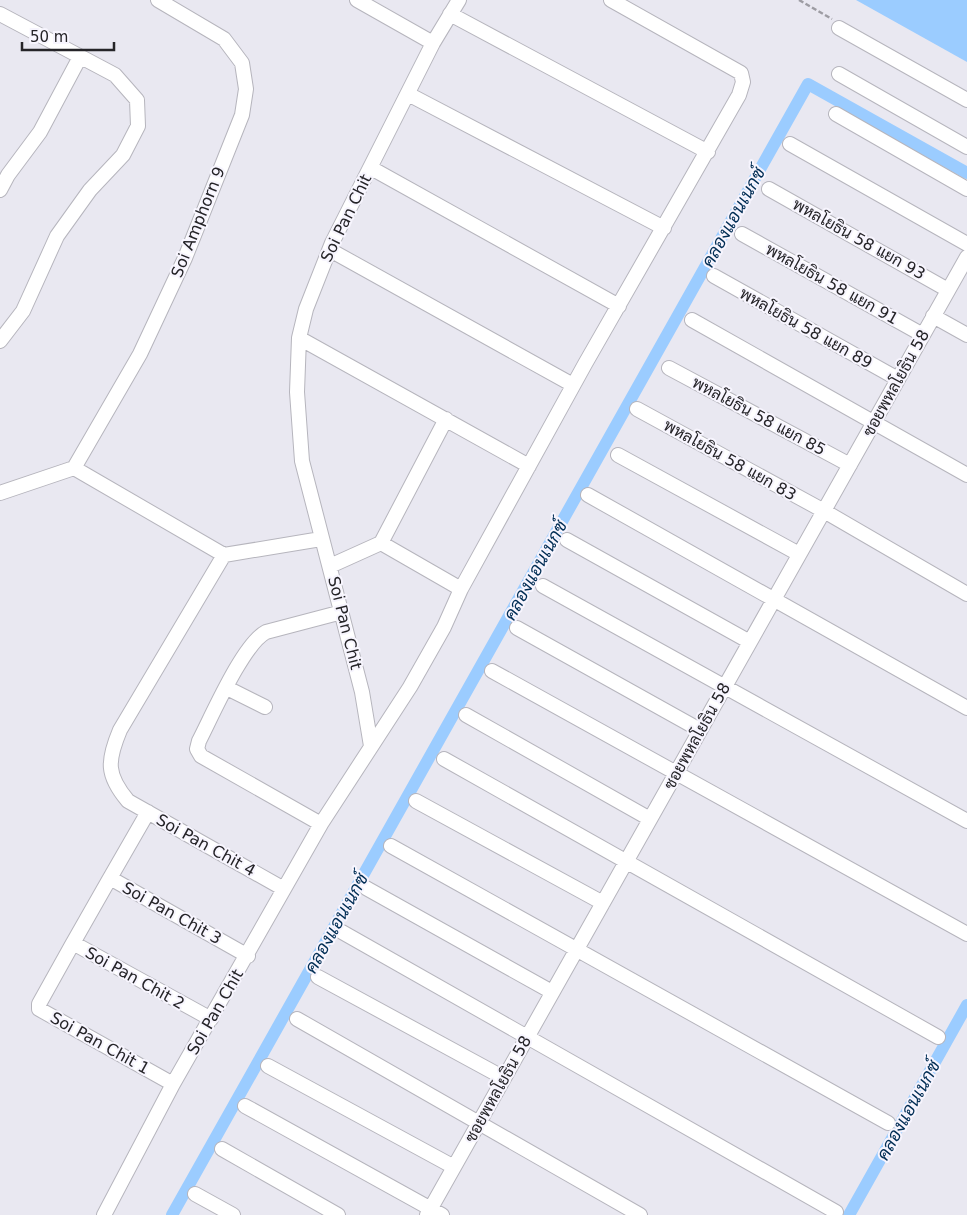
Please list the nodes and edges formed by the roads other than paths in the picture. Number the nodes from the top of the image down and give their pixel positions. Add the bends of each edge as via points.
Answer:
1 (158, 0) edge
2 (357, 0) edge
3 (459, 0) edge
4 (612, 0) edge
5 (0, 14) edge
6 (450, 14) junction
7 (839, 28) road end
8 (433, 43) junction
9 (80, 57) junction
10 (840, 74) dead end
11 (408, 94) junction
12 (967, 100) edge
13 (836, 114) dead end
14 (790, 144) dead end
15 (967, 147) edge
16 (708, 152) junction
17 (371, 168) junction
18 (769, 189) dead end
19 (967, 189) edge
20 (0, 190) edge
21 (664, 228) junction
22 (742, 234) dead end
23 (967, 244) edge
24 (330, 250) junction
25 (967, 257) edge
26 (714, 276) dead end
27 (948, 290) junction
28 (618, 306) junction
29 (933, 316) junction
30 (692, 320) dead end
31 (3, 334) edge
32 (923, 335) junction
33 (967, 335) edge
34 (299, 338) junction
35 (669, 368) dead end
36 (898, 379) junction
37 (573, 385) junction
38 (637, 409) dead end
39 (446, 419) junction
40 (874, 422) junction
41 (618, 455) dead end
42 (850, 465) junction
43 (529, 466) junction
44 (74, 468) junction
45 (967, 475) edge
46 (0, 493) edge
47 (588, 495) dead end
48 (824, 511) junction
49 (321, 539) junction
50 (567, 540) dead end
51 (381, 542) junction
52 (799, 554) junction
53 (224, 555) junction
54 (330, 566) junction
55 (543, 586) dead end
56 (462, 589) junction
57 (967, 594) edge
58 (774, 599) junction
59 (342, 612) junction
60 (517, 628) dead end
61 (750, 642) junction
62 (492, 671) dead end
63 (227, 688) junction
64 (724, 688) junction
65 (265, 707) dead end
66 (967, 708) edge
67 (466, 715) dead end
68 (700, 730) junction
69 (371, 746) junction
70 (444, 759) dead end
71 (675, 774) junction
72 (416, 800) dead end
73 (148, 812) junction
74 (650, 819) junction
75 (967, 821) edge
76 (321, 824) junction
77 (391, 846) dead end
78 (625, 863) junction
79 (110, 878) junction
80 (366, 888) dead end
81 (284, 889) junction
82 (602, 903) junction
83 (342, 932) dead end
84 (967, 934) edge
85 (73, 943) junction
86 (576, 949) junction
87 (248, 956) junction
88 (318, 977) dead end
89 (552, 992) junction
90 (210, 1019) junction
91 (297, 1019) dead end
92 (528, 1036) junction
93 (938, 1037) dead end
94 (268, 1066) dead end
95 (504, 1078) junction
96 (174, 1084) junction
97 (245, 1106) dead end
98 (479, 1122) junction
99 (888, 1123) dead end
100 (222, 1150) dead end
101 (454, 1167) junction
102 (195, 1194) dead end
103 (836, 1212) dead end
104 (433, 1213) edge
105 (104, 1215) edge
106 (233, 1215) edge
107 (338, 1215) edge
108 (640, 1215) edge

1 - 44 street, Soi Amphorn 9 via 224,39 242,63 246,89 242,114 184,258 140,354
2 - 8 street
3 - 6 street, Soi Pan Chit
4 - 16 street via 741,73 743,82 739,95
5 - 9 street
6 - 8 street, Soi Pan Chit
6 - 16 street
7 - 12 street
8 - 11 street, Soi Pan Chit
9 - 20 street via 40,132
9 - 31 street via 115,75 138,100 138,126 123,155 90,190 57,236 23,311
10 - 15 street
11 - 17 street, Soi Pan Chit
11 - 21 street
13 - 19 street
14 - 23 street
16 - 21 street
17 - 24 street, Soi Pan Chit
17 - 28 street
18 - 27 street, พหลโยธิน 58 แยก 93
21 - 28 street
22 - 32 street, พหลโยธิน 58 แยก 91
24 - 34 street, Soi Pan Chit via 306,309
24 - 37 street
25 - 27 street, ซอยพหลโยธิน 58
26 - 36 street, พหลโยธิน 58 แยก 89
27 - 29 street, ซอยพหลโยธิน 58
28 - 37 street
29 - 32 street, ซอยพหลโยธิน 58
29 - 33 street
30 - 40 street
32 - 36 street, ซอยพหลโยธิน 58
34 - 39 street
34 - 49 street, Soi Pan Chit via 297,392 302,462
35 - 42 street, พหลโยธิน 58 แยก 85
36 - 40 street, ซอยพหลโยธิน 58
37 - 43 street
38 - 48 street, พหลโยธิน 58 แยก 83
39 - 43 street
39 - 51 street
40 - 42 street, ซอยพหลโยธิน 58
40 - 45 street
41 - 52 street
42 - 48 street, ซอยพหลโยธิน 58
43 - 56 street
44 - 46 street
44 - 53 street
47 - 58 street
48 - 52 street, ซอยพหลโยธิน 58
48 - 57 street, พหลโยธิน 58 แยก 83
49 - 53 street
49 - 54 street, Soi Pan Chit
50 - 61 street
51 - 54 street
51 - 56 street
52 - 58 street, ซอยพหลโยธิน 58
53 - 73 street, Soi Pan Chit 4 via 120,730 112,749 110,769 115,786 128,801
54 - 59 street, Soi Pan Chit
55 - 64 street
56 - 69 street via 444,628
58 - 61 street, ซอยพหลโยธิน 58
58 - 66 street
59 - 63 street via 257,636
59 - 69 street, Soi Pan Chit via 362,692
60 - 68 street
61 - 64 street, ซอยพหลโยธิน 58
62 - 71 street
63 - 65 street
63 - 76 street via 199,741 197,749 201,756
64 - 68 street, ซอยพหลโยธิน 58
64 - 75 street
67 - 74 street
68 - 71 street, ซอยพหลโยธิน 58
69 - 76 street, Soi Pan Chit
70 - 78 street
71 - 74 street, ซอยพหลโยธิน 58
71 - 84 street
72 - 82 street
73 - 79 street, Soi Pan Chit 3
73 - 81 street, Soi Pan Chit 4
74 - 78 street, ซอยพหลโยธิน 58
76 - 81 street, Soi Pan Chit
77 - 86 street
78 - 82 street, ซอยพหลโยธิน 58
78 - 93 street
79 - 85 street, Soi Pan Chit 2
79 - 87 street, Soi Pan Chit 3
80 - 89 street
81 - 87 street, Soi Pan Chit
82 - 86 street, ซอยพหลโยธิน 58
83 - 92 street
85 - 90 street, Soi Pan Chit 2
85 - 96 street, Soi Pan Chit 1 via 39,1009
86 - 89 street, ซอยพหลโยธิน 58
86 - 99 street
87 - 90 street, Soi Pan Chit
88 - 95 street
89 - 92 street, ซอยพหลโยธิน 58
90 - 96 street, Soi Pan Chit
91 - 98 street
92 - 95 street, ซอยพหลโยธิน 58
92 - 103 street
94 - 101 street
95 - 98 street, ซอยพหลโยธิน 58
96 - 105 street, Soi Pan Chit
97 - 104 street
98 - 101 street, ซอยพหลโยธิน 58
98 - 108 street
100 - 107 street
101 - 104 street, ซอยพหลโยธิน 58
102 - 106 street

